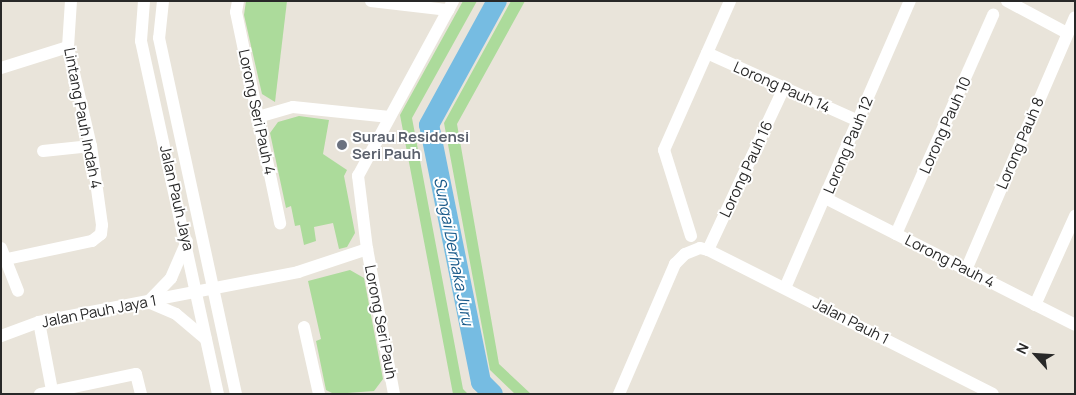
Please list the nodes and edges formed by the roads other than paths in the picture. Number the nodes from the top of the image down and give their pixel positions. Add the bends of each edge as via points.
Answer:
1 (72, 1) edge
2 (144, 1) edge
3 (162, 1) edge
4 (238, 1) edge
5 (371, 1) edge
6 (730, 1) edge
7 (910, 1) edge
8 (1007, 1) edge
9 (450, 6) edge
10 (993, 15) dead end
11 (1075, 17) edge
12 (1067, 33) junction
13 (68, 47) junction
14 (707, 53) junction
15 (1, 68) edge
16 (784, 88) junction
17 (258, 117) junction
18 (389, 117) junction
19 (858, 120) junction
20 (91, 146) junction
21 (43, 151) dead end
22 (825, 198) junction
23 (1075, 216) edge
24 (280, 223) dead end
25 (896, 234) junction
26 (691, 236) dead end
27 (187, 241) junction
28 (367, 249) junction
29 (708, 250) junction
30 (4, 254) edge
31 (966, 270) junction
32 (785, 288) junction
33 (213, 289) junction
34 (18, 290) dead end
35 (198, 292) junction
36 (148, 302) junction
37 (1035, 305) junction
38 (39, 322) junction
39 (1075, 325) edge
40 (304, 327) dead end
41 (1, 336) edge
42 (206, 339) junction
43 (46, 392) edge
44 (141, 394) edge
45 (218, 394) edge
46 (236, 394) edge
47 (319, 394) edge
48 (394, 394) edge
49 (619, 394) edge
50 (993, 394) edge

1 - 13 street, Lintang Pauh Indah 4
2 - 27 street, Jalan Pauh Jaya via 141,41
3 - 33 street, Jalan Pauh Jaya via 159,38
4 - 17 street, Lorong Seri Pauh 4 via 236,12
5 - 9 street
6 - 14 street
7 - 19 street, Lorong Pauh 12
8 - 12 street
9 - 18 street, Lorong Seri Pauh
10 - 25 street, Lorong Pauh 10
11 - 12 street, Lorong Pauh 8
12 - 31 street, Lorong Pauh 8
13 - 15 street
13 - 20 street, Lintang Pauh Indah 4
14 - 16 street, Lorong Pauh 14
14 - 26 street via 664,150
16 - 19 street, Lorong Pauh 14
16 - 29 street, Lorong Pauh 16
17 - 18 street via 293,107
17 - 24 street, Lorong Seri Pauh 4
18 - 28 street, Lorong Seri Pauh via 358,176
19 - 22 street, Lorong Pauh 12
20 - 21 street
20 - 30 street, Lintang Pauh Indah 4 via 101,234 92,241
22 - 25 street, Lorong Pauh 4
22 - 32 street, Lorong Pauh 12
23 - 37 street
25 - 31 street, Lorong Pauh 4
27 - 35 street, Jalan Pauh Jaya
27 - 36 street via 171,278
28 - 33 street, Lorong Seri Pauh via 298,272
28 - 48 street, Lorong Seri Pauh
29 - 32 street, Jalan Pauh 1
29 - 49 street via 700,248 675,264
30 - 34 street
31 - 37 street, Lorong Pauh 4
32 - 50 street, Jalan Pauh 1
33 - 35 street, Lorong Seri Pauh
33 - 46 street, Jalan Pauh Jaya
35 - 36 street, Jalan Pauh Jaya 1
35 - 42 street, Jalan Pauh Jaya
36 - 38 street, Jalan Pauh Jaya 1
36 - 42 street via 176,314
37 - 39 street, Lorong Pauh 4
38 - 41 street, Jalan Pauh Jaya 1
38 - 43 street
40 - 47 street
42 - 45 street, Jalan Pauh Jaya
43 - 44 street via 136,374

